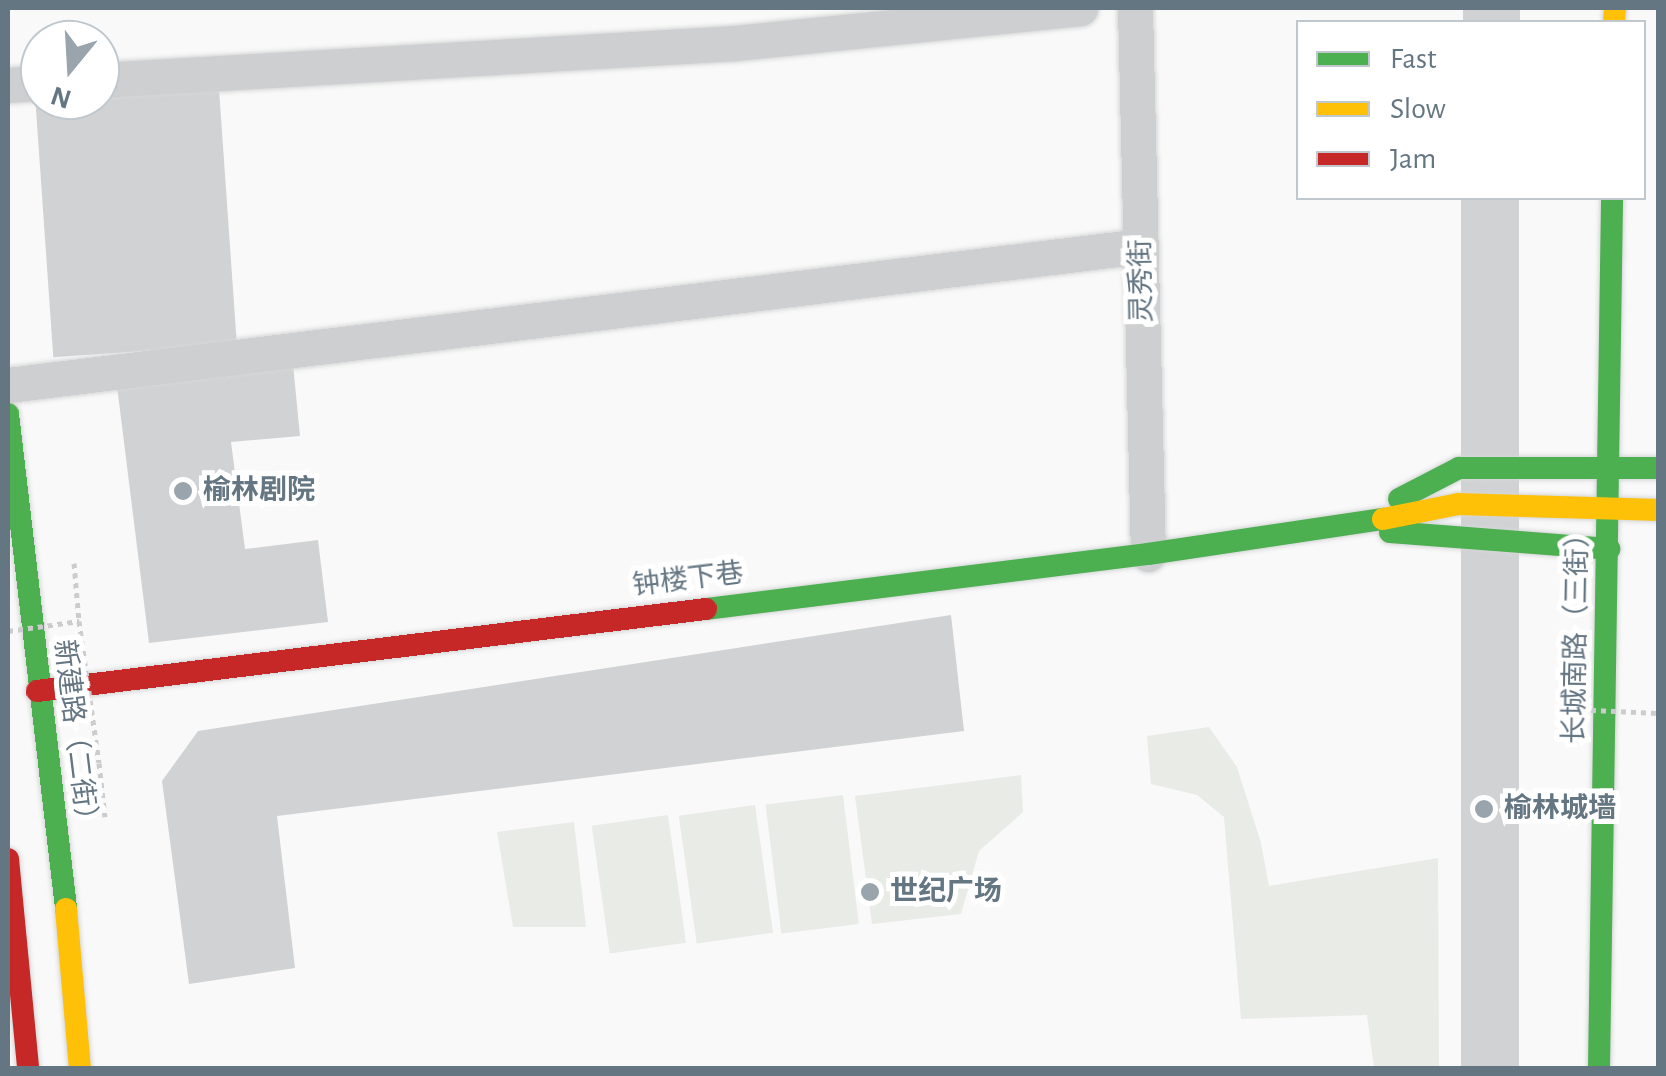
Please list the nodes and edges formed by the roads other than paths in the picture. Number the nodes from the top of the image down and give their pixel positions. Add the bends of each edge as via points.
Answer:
1 (1080, 8) edge
2 (1135, 8) edge
3 (120, 79) edge
4 (1612, 200) edge
5 (1141, 246) junction
6 (8, 385) edge
7 (8, 414) edge
8 (1609, 467) junction
9 (1658, 468) edge
10 (1610, 507) junction
11 (1658, 510) edge
12 (1345, 527) junction
13 (1609, 549) junction
14 (1148, 554) junction
15 (22, 693) edge
16 (9, 880) edge
17 (64, 886) junction
18 (71, 969) junction
19 (14, 974) edge
20 (28, 1068) edge
21 (80, 1068) edge
22 (1599, 1068) edge

1 - 3 street via 736,44
2 - 5 street, 灵秀街
4 - 8 main road, 长城南路（三街）
5 - 6 street
5 - 14 street, 灵秀街
7 - 15 main road, 新建路（二街）
8 - 9 main road
8 - 10 main road, 长城南路（三街）
8 - 12 main road via 1459,468
10 - 11 main road
10 - 12 main road via 1459,504
10 - 13 main road, 长城南路（三街）
12 - 13 main road
12 - 14 main road, 钟楼下巷
13 - 22 main road, 长城南路（三街）
14 - 15 main road, 钟楼下巷
15 - 17 main road, 新建路（二街）
16 - 17 street
16 - 19 main road
17 - 18 main road, 新建路（二街）
18 - 19 street
18 - 21 main road, 新建路（二街）
19 - 20 main road

